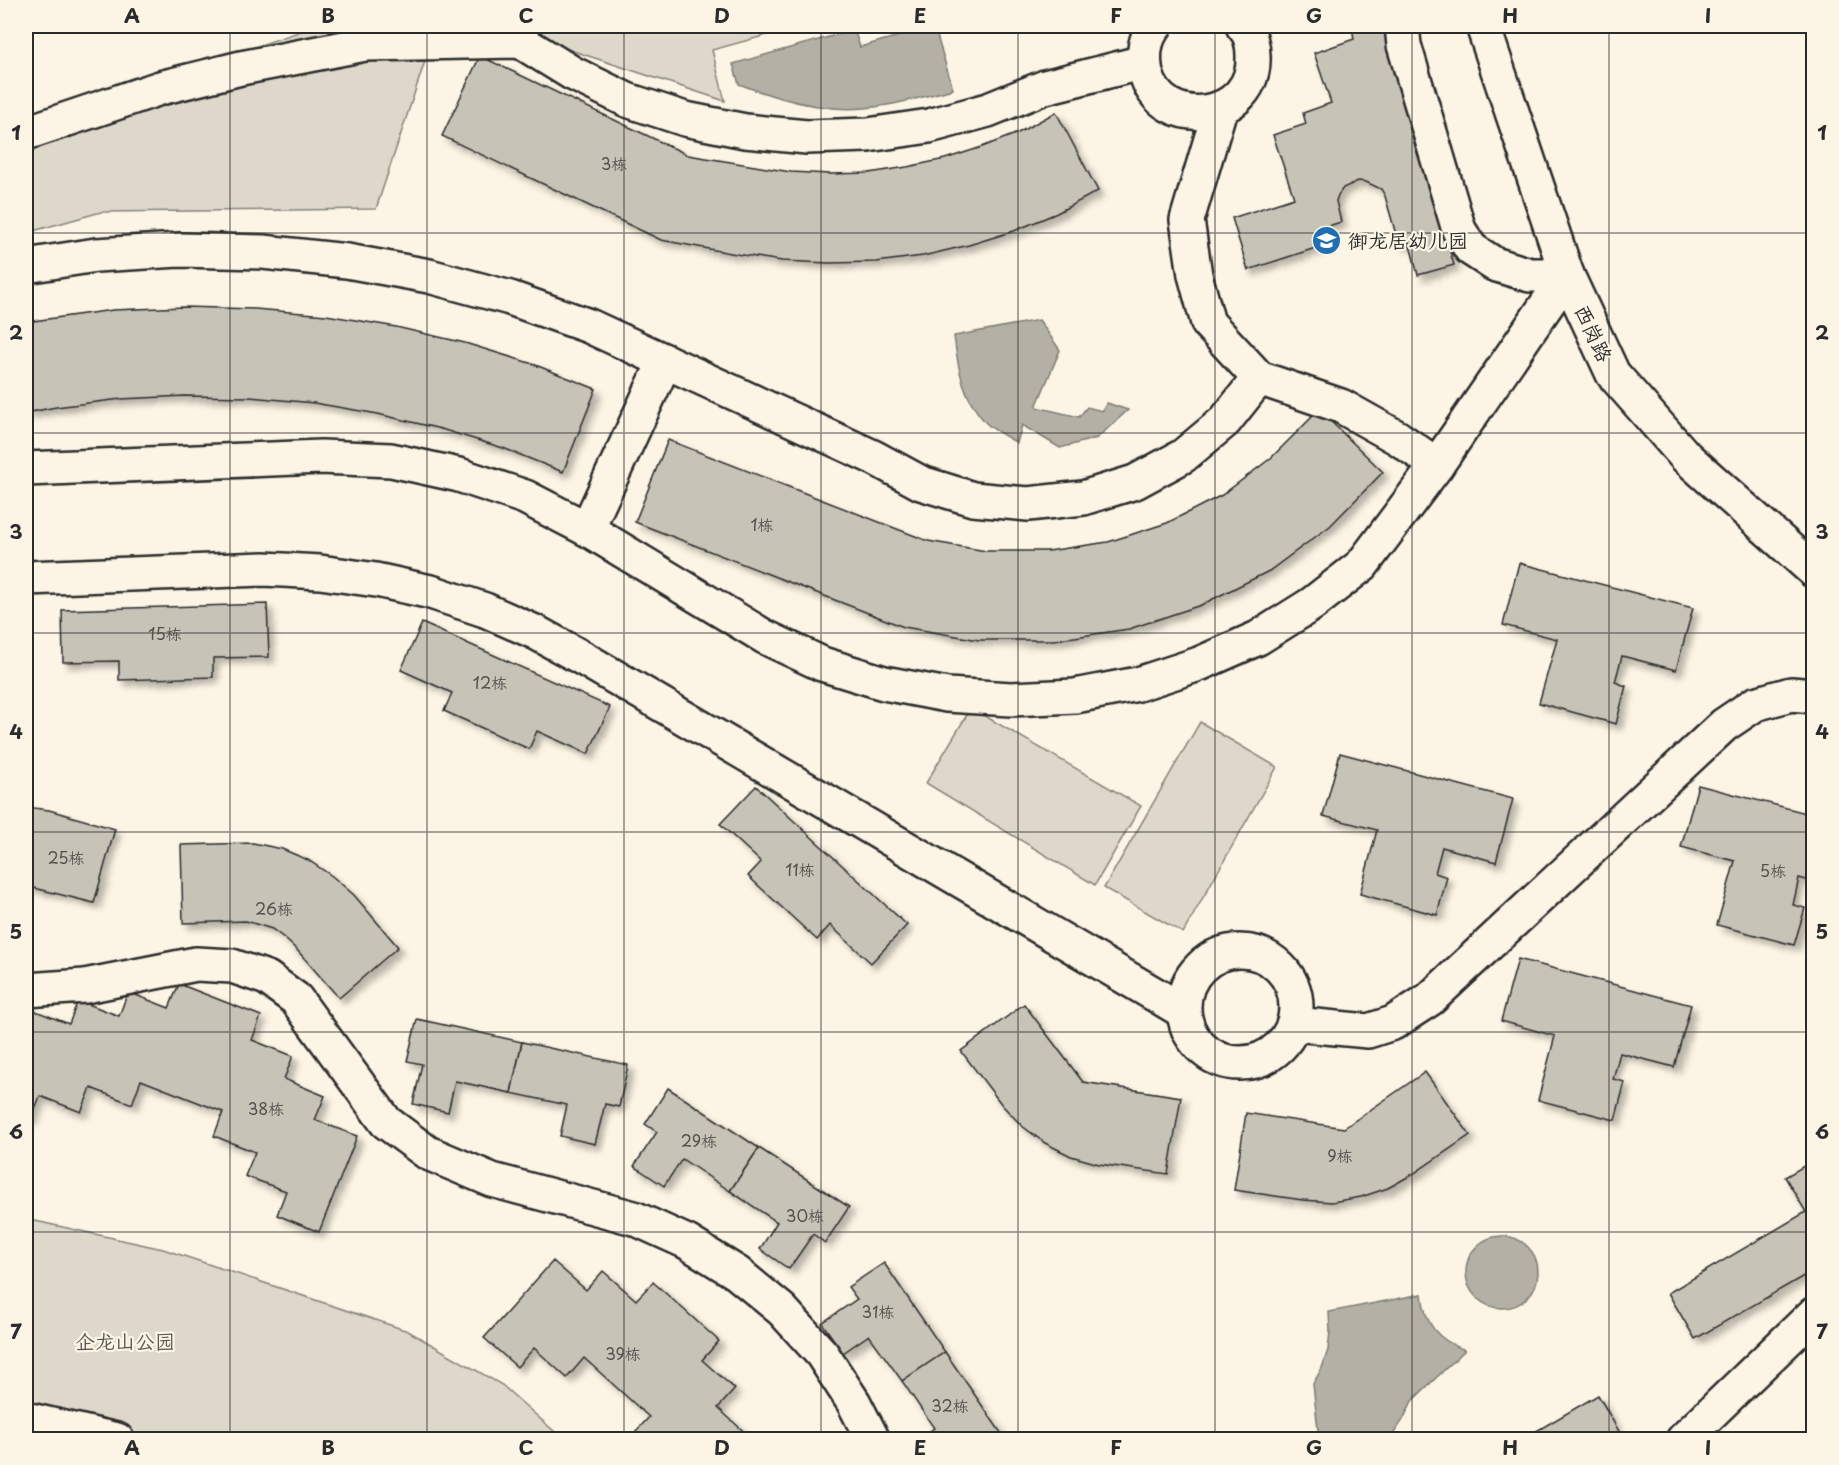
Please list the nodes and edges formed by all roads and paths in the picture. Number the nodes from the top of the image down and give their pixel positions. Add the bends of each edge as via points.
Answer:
1 (1155, 26) edge
2 (1243, 26) edge
3 (1402, 26) edge
4 (1483, 26) edge
5 (1144, 62) junction
6 (1220, 109) junction
7 (26, 133) edge
8 (26, 266) edge
9 (1567, 275) junction
10 (665, 361) junction
11 (1259, 378) junction
12 (1437, 465) junction
13 (26, 469) edge
14 (587, 529) junction
15 (1814, 571) edge
16 (26, 578) edge
17 (1814, 696) edge
18 (26, 990) edge
19 (1183, 1011) junction
20 (1294, 1024) junction
21 (1814, 1314) edge
22 (26, 1419) edge
23 (117, 1440) edge
24 (873, 1440) edge
25 (1683, 1440) edge

1 - 5 street via 1145,45
2 - 6 street via 1253,47 1254,66 1248,84 1236,99
3 - 9 street via 1404,45 1459,230 1471,249 1494,264 1530,275
4 - 9 street, 西岗路
5 - 6 street via 1156,94 1170,105 1185,112
5 - 7 street via 1045,87 988,110 929,126 868,135 807,137 745,131 685,119 627,100 520,41 365,44 160,88
6 - 11 street via 1187,220 1193,264 1208,323
8 - 10 street via 96,255 180,250 263,252 347,261 429,276 510,298 589,326
9 - 12 street
9 - 15 street, 西岗路 via 1612,374 1686,458
10 - 11 street via 921,483 974,499 1028,504 1083,498 1135,482 1183,456 1225,421
10 - 14 street
11 - 12 street via 1341,406
12 - 14 street via 1362,565 1312,604 1258,638 1199,664 1138,684 1075,696 1011,699 947,695 884,683 822,664 765,637
13 - 14 street via 321,457 391,460 459,475 525,497
16 - 19 street via 264,569 320,572 431,592 485,610 586,660
17 - 20 street via 1791,694 1755,704 1724,725 1430,999 1393,1023 1368,1031
18 - 24 street via 86,986 196,964 232,966 267,978 296,999 386,1122 428,1153 492,1180 633,1218 687,1242 737,1273 782,1310 822,1354
19 - 20 street via 1189,1033 1201,1049 1231,1064 1251,1062 1277,1050
19 - 20 street via 1192,976 1205,962 1224,952 1242,951 1258,953 1284,972 1295,997
21 - 25 street
22 - 23 street

